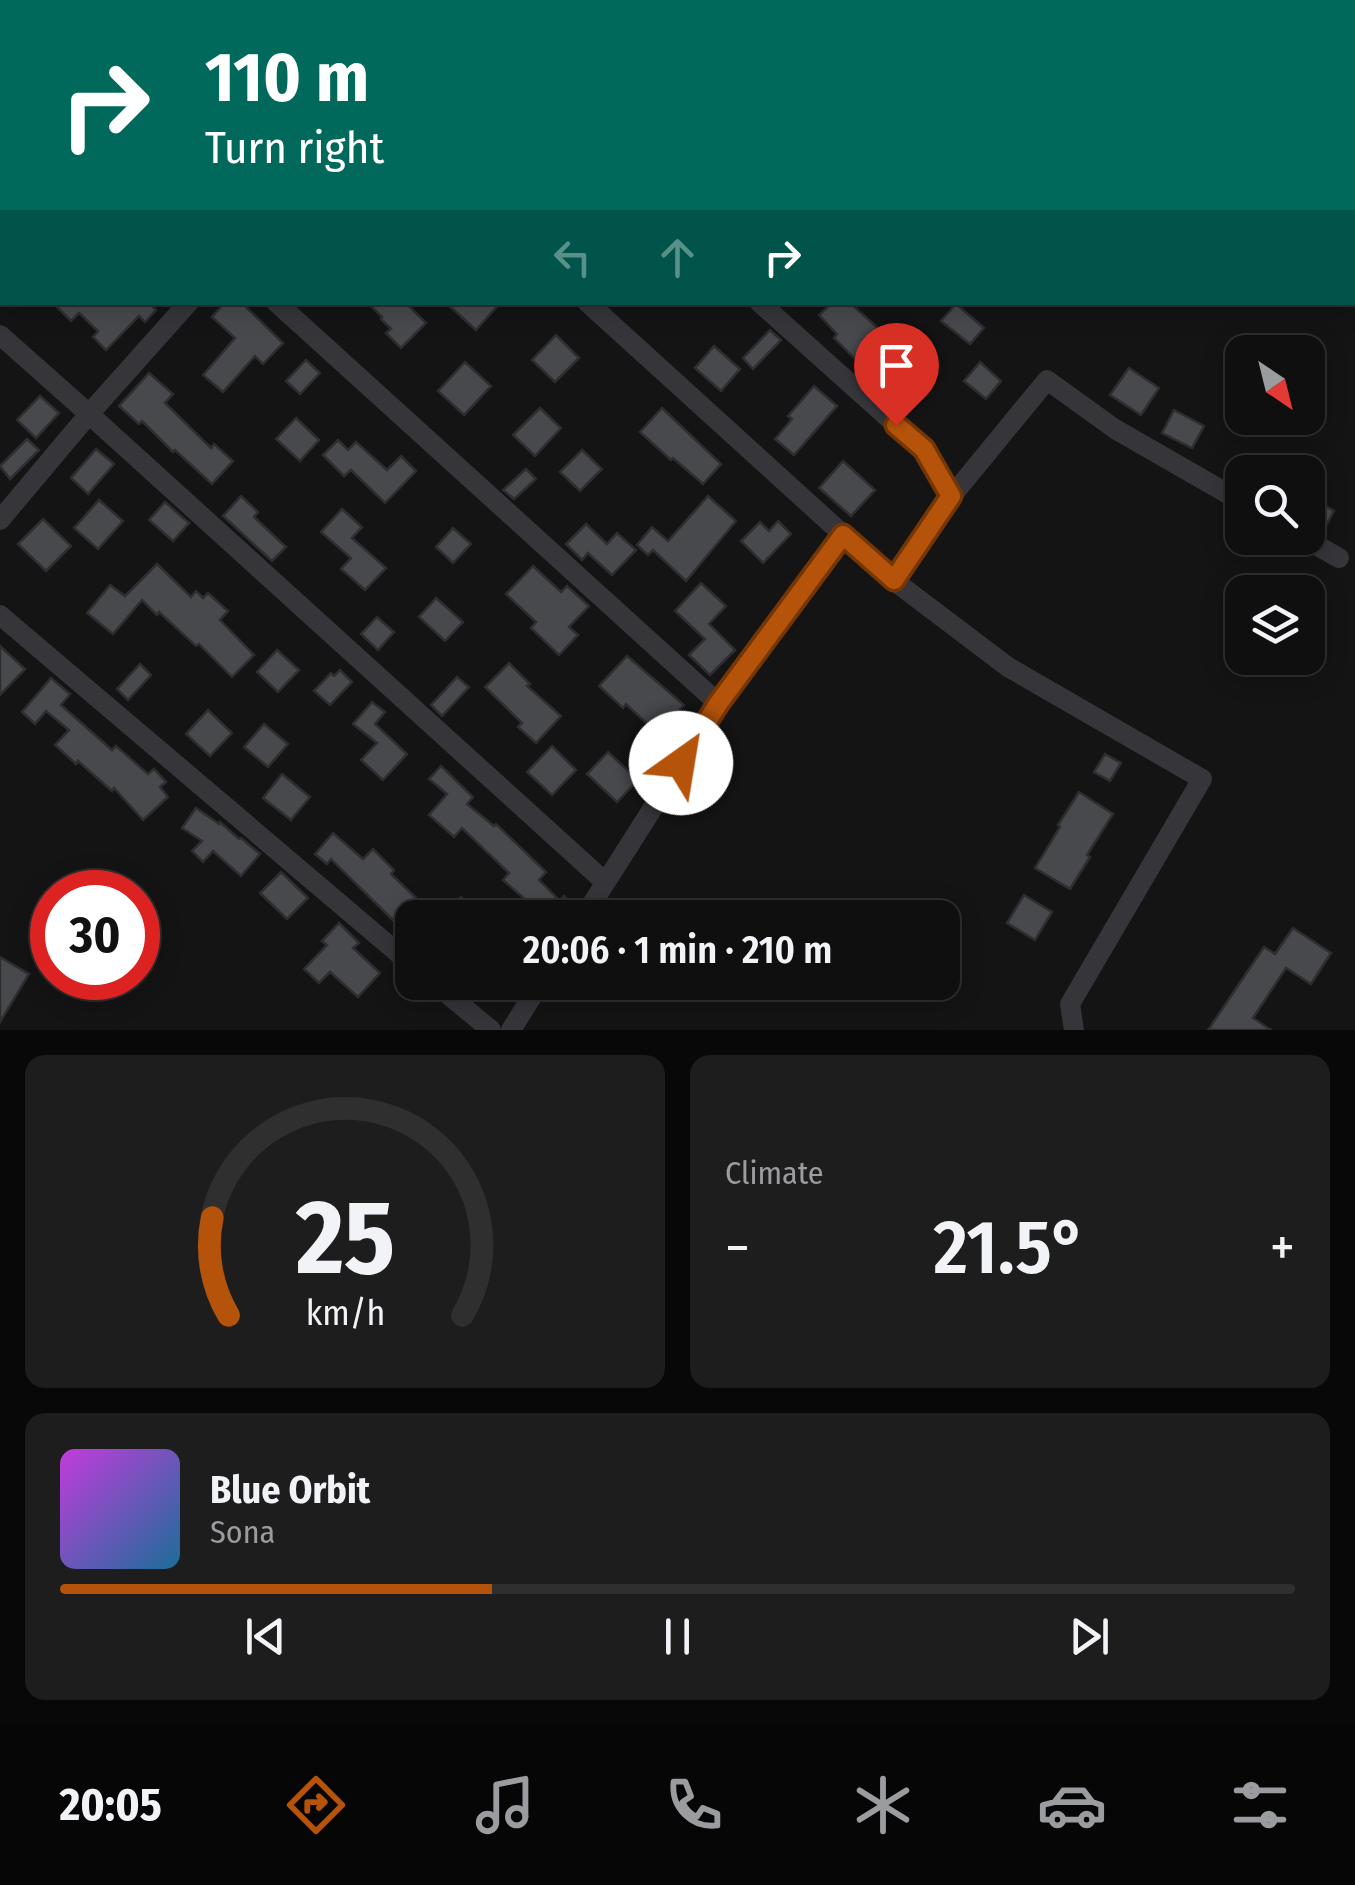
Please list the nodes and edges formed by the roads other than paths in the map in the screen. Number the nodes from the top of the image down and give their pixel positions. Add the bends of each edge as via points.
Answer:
1 (186, 305) edge
2 (279, 305) edge
3 (589, 305) edge
4 (762, 305) edge
5 (0, 335) edge
6 (89, 414) junction
7 (1225, 492) edge
8 (951, 496) junction
9 (0, 520) edge
10 (843, 535) junction
11 (1325, 550) edge
12 (1339, 558) dead end
13 (894, 580) junction
14 (0, 615) edge
15 (718, 704) junction
16 (605, 882) junction
17 (594, 900) edge
18 (395, 951) edge
19 (455, 1000) edge
20 (530, 1000) edge
21 (491, 1030) edge
22 (511, 1030) edge
23 (1074, 1030) edge

1 - 6 street
2 - 15 street
3 - 10 street
4 - 8 street via 924,449
5 - 6 street
6 - 9 street
6 - 16 street
7 - 8 street via 1046,380
8 - 13 street
10 - 13 street
10 - 15 street
11 - 12 street
13 - 23 street via 1008,667 1202,779 1070,1004
14 - 18 street
15 - 16 street
16 - 17 street
19 - 21 street
20 - 22 street

